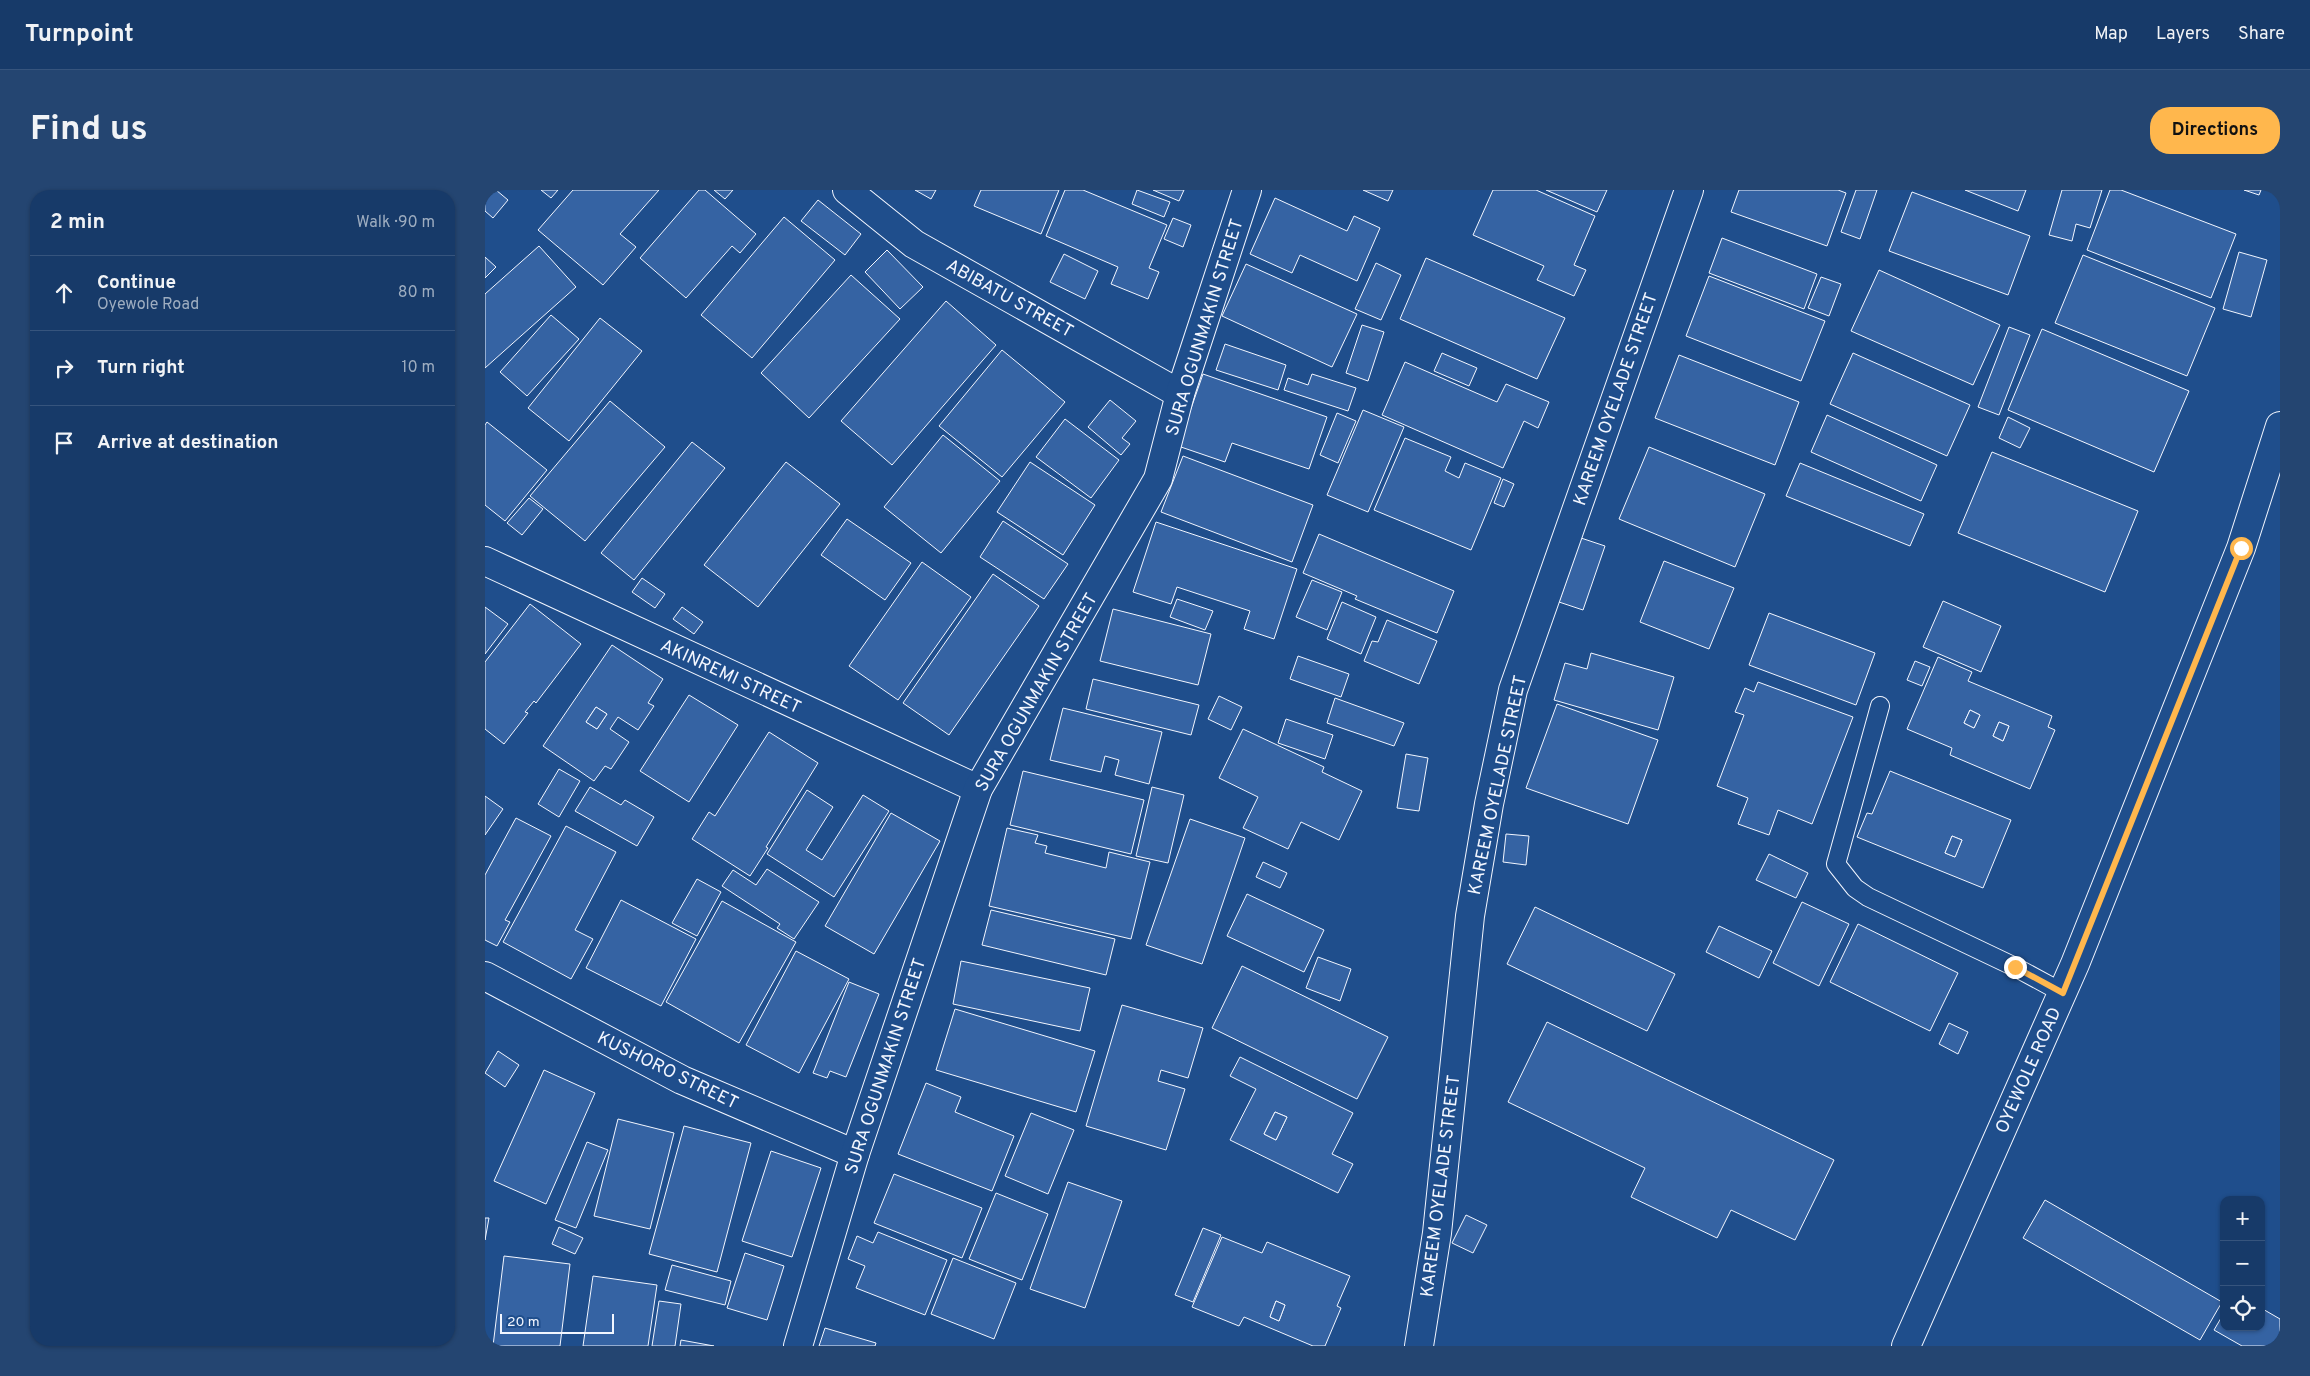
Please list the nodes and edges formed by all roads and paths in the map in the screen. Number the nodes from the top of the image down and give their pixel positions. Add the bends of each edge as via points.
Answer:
1 (847, 190) edge
2 (1247, 190) edge
3 (1689, 190) edge
4 (1180, 394) junction
5 (2278, 438) edge
6 (485, 561) edge
7 (1880, 706) dead end
8 (978, 789) junction
9 (485, 976) edge
10 (2063, 993) junction
11 (855, 1154) junction
12 (798, 1346) edge
13 (1419, 1346) edge
14 (1906, 1346) edge

1 - 4 street, ABIBATU STREET via 914,244
2 - 4 street, SURA OGUNMAKIN STREET
3 - 13 street, KAREEM OYELADE STREET via 1513,690 1470,916 1437,1233
4 - 8 street, SURA OGUNMAKIN STREET via 1158,479
5 - 10 street, OYEWOLE ROAD via 2241,548
6 - 8 street, AKINREMI STREET
7 - 10 lane via 1836,864 1855,888 1869,896
8 - 11 street, SURA OGUNMAKIN STREET
9 - 11 street, KUSHORO STREET via 682,1080
10 - 14 street, OYEWOLE ROAD
11 - 12 street, SURA OGUNMAKIN STREET

